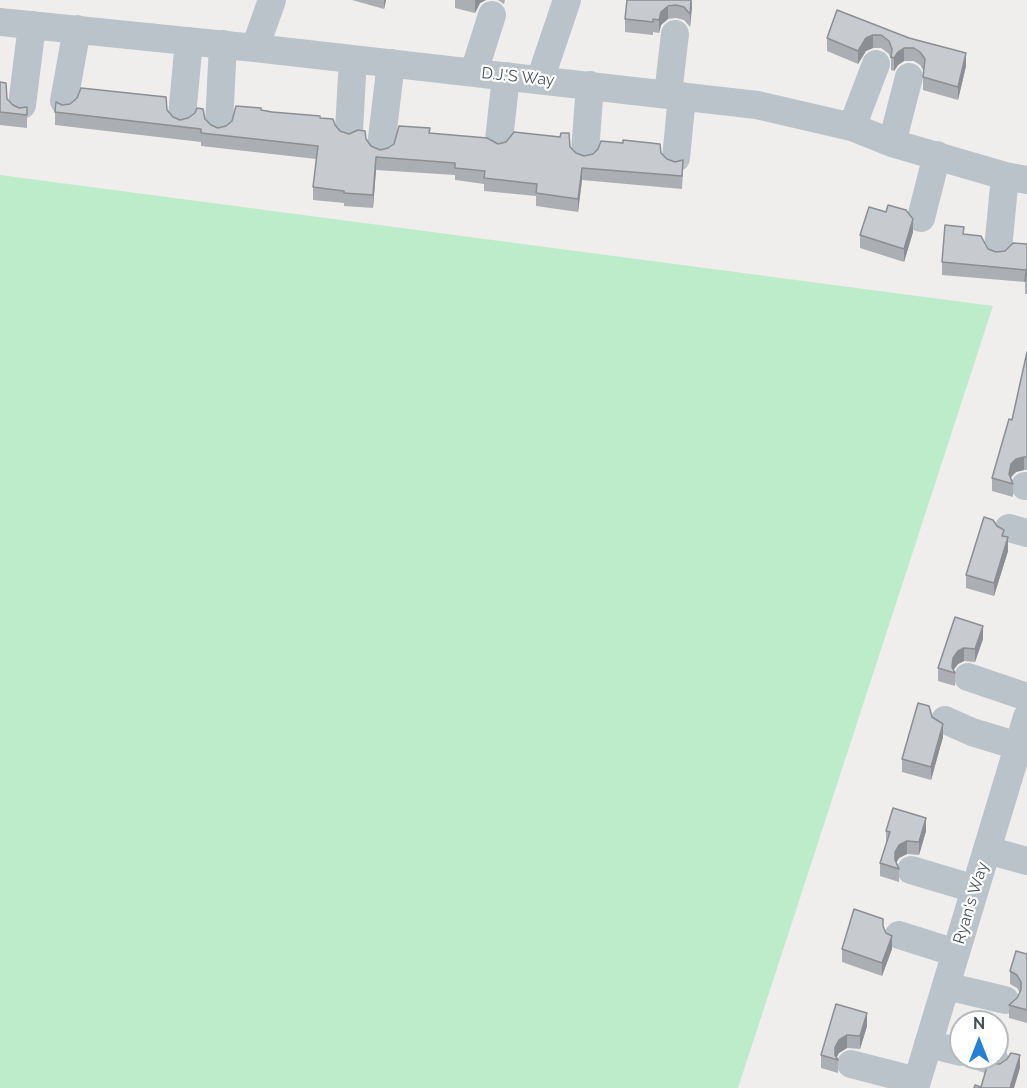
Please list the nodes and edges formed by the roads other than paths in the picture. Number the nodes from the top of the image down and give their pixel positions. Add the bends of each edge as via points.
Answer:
1 (567, 0) edge
2 (269, 1) edge
3 (492, 15) dead end
4 (0, 22) edge
5 (32, 25) junction
6 (77, 29) junction
7 (675, 34) dead end
8 (189, 41) junction
9 (223, 44) junction
10 (255, 48) junction
11 (353, 59) junction
12 (391, 63) junction
13 (876, 64) dead end
14 (474, 72) junction
15 (506, 76) junction
16 (909, 78) dead end
17 (540, 80) junction
18 (590, 85) junction
19 (675, 95) junction
20 (64, 101) dead end
21 (22, 105) edge
22 (182, 116) dead end
23 (219, 124) dead end
24 (852, 127) junction
25 (349, 130) dead end
26 (499, 140) dead end
27 (892, 143) junction
28 (381, 146) dead end
29 (585, 152) dead end
30 (937, 155) junction
31 (676, 158) dead end
32 (1016, 178) edge
33 (921, 218) dead end
34 (1001, 260) edge
35 (968, 676) dead end
36 (1027, 698) edge
37 (1027, 717) edge
38 (945, 720) dead end
39 (1018, 746) junction
40 (1015, 798) edge
41 (987, 850) junction
42 (1027, 861) edge
43 (911, 870) dead end
44 (975, 889) junction
45 (899, 935) dead end
46 (956, 953) junction
47 (946, 986) junction
48 (1005, 1000) dead end
49 (928, 1044) junction
50 (949, 1049) edge
51 (851, 1064) dead end
52 (916, 1085) edge

1 - 17 street
2 - 10 street
3 - 14 street
4 - 5 street, D.J.'S Way
5 - 6 street, D.J.'S Way
5 - 21 street
6 - 8 street, D.J.'S Way
6 - 20 street
7 - 19 street
8 - 9 street, D.J.'S Way
8 - 22 street
9 - 10 street, D.J.'S Way
9 - 23 street
10 - 11 street, D.J.'S Way
11 - 12 street, D.J.'S Way
11 - 25 street
12 - 14 street, D.J.'S Way
12 - 28 street
13 - 24 street
14 - 15 street, D.J.'S Way
15 - 17 street, D.J.'S Way
15 - 26 street
16 - 27 street
17 - 18 street, D.J.'S Way
18 - 19 street, D.J.'S Way
18 - 29 street
19 - 24 street, D.J.'S Way via 757,105
19 - 31 street
24 - 27 street, D.J.'S Way
27 - 30 street, D.J.'S Way
30 - 32 street, D.J.'S Way
30 - 33 street
32 - 34 street via 1000,221
35 - 36 street
37 - 39 street, Ryan's Way
38 - 39 street
39 - 40 street, Ryan's Way
40 - 41 street, Ryan's Way
41 - 42 street
41 - 44 street, Ryan's Way
43 - 44 street
44 - 46 street, Ryan's Way
45 - 46 street
46 - 47 street, Ryan's Way
47 - 48 street
47 - 49 street, Ryan's Way
49 - 50 street
49 - 52 street, Ryan's Way
51 - 52 street

